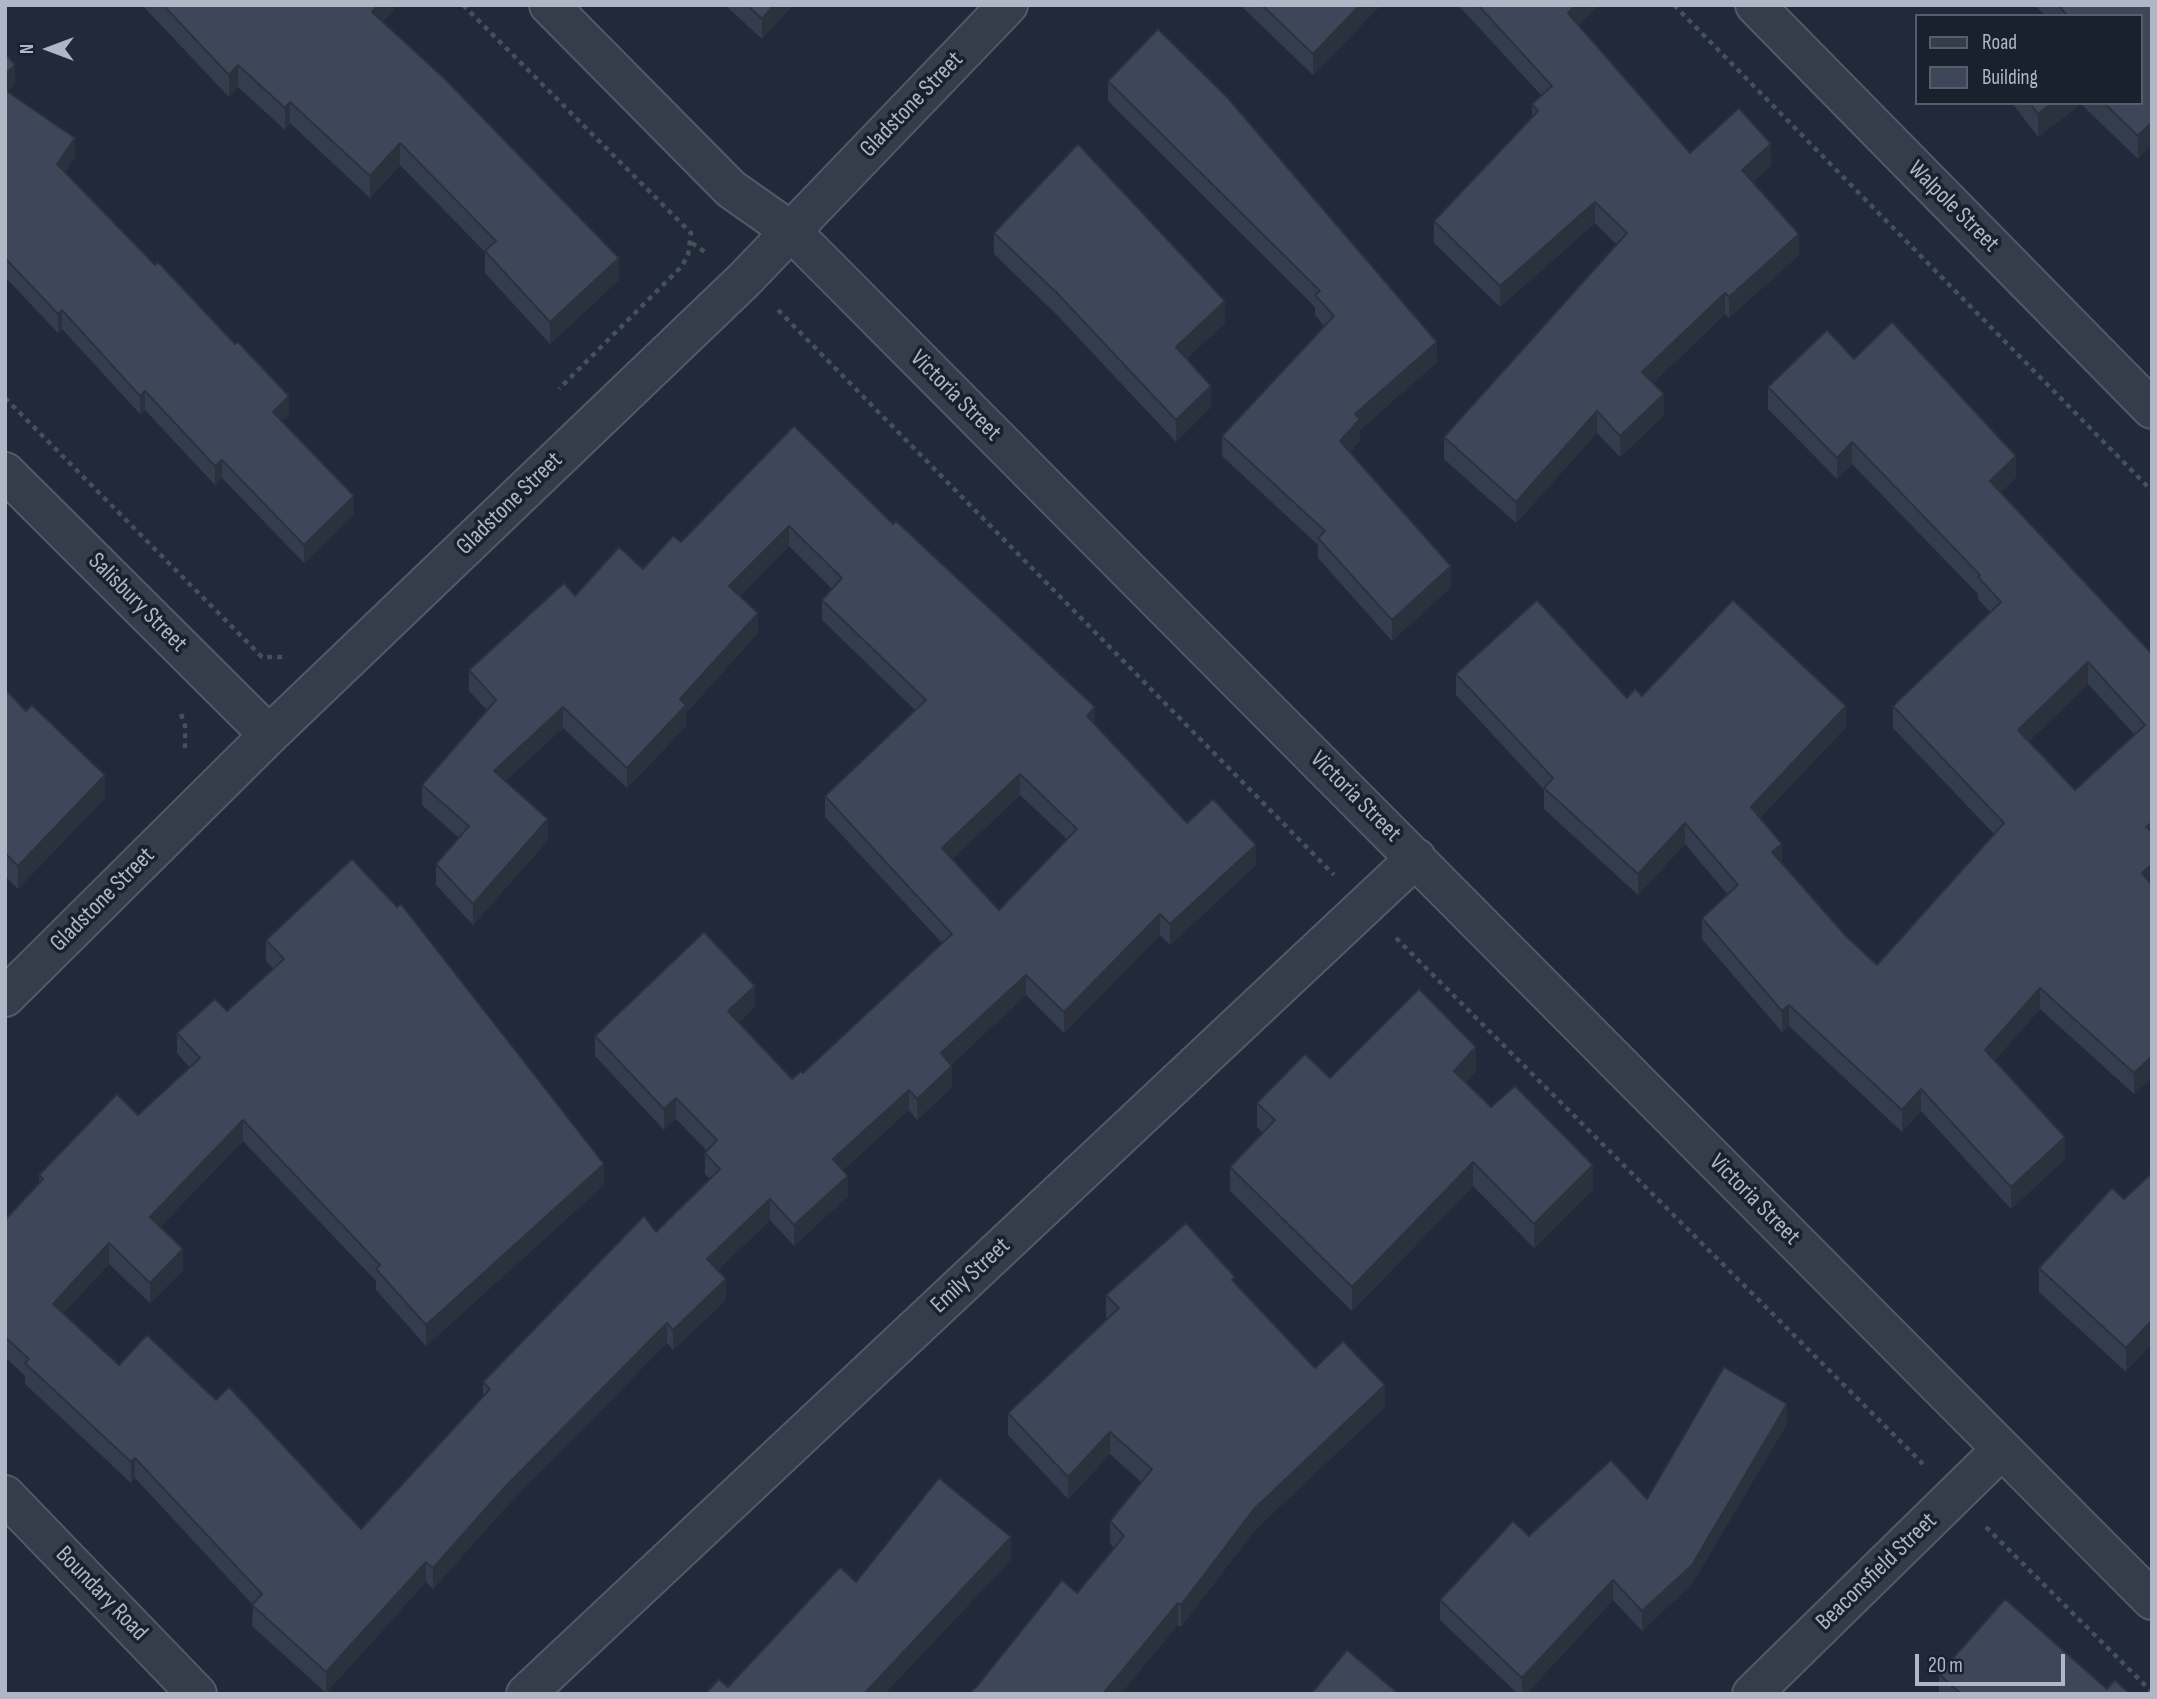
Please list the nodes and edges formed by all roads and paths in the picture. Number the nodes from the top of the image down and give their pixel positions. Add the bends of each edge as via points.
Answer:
1 (463, 5) edge
2 (549, 5) edge
3 (1008, 5) edge
4 (1674, 5) edge
5 (1755, 5) edge
6 (792, 232) junction
7 (691, 233) dead end
8 (692, 243) dead end
9 (744, 280) junction
10 (5, 398) edge
11 (2152, 409) edge
12 (5, 472) edge
13 (2152, 491) edge
14 (262, 657) dead end
15 (269, 735) junction
16 (1416, 858) junction
17 (1365, 907) junction
18 (5, 998) edge
19 (2001, 1450) junction
20 (5, 1495) edge
21 (1955, 1496) junction
22 (2152, 1600) edge
23 (2152, 1692) edge
24 (197, 1694) edge
25 (526, 1694) edge
26 (1752, 1694) edge

1 - 7 path
2 - 6 street, Victoria Street via 731,189
3 - 6 street, Gladstone Street
4 - 13 path
5 - 11 street, Walpole Street
6 - 9 street, Gladstone Street
6 - 16 street, Victoria Street
8 - 9 path
9 - 15 street, Gladstone Street
9 - 17 path
10 - 14 path
12 - 15 street, Salisbury Street
15 - 18 street, Gladstone Street
16 - 17 street, Emily Street
16 - 19 street, Victoria Street
17 - 21 path
17 - 25 street, Emily Street
19 - 21 street, Beaconsfield Street
19 - 22 street, Victoria Street
20 - 24 street, Boundary Road
21 - 23 path
21 - 26 street, Beaconsfield Street

